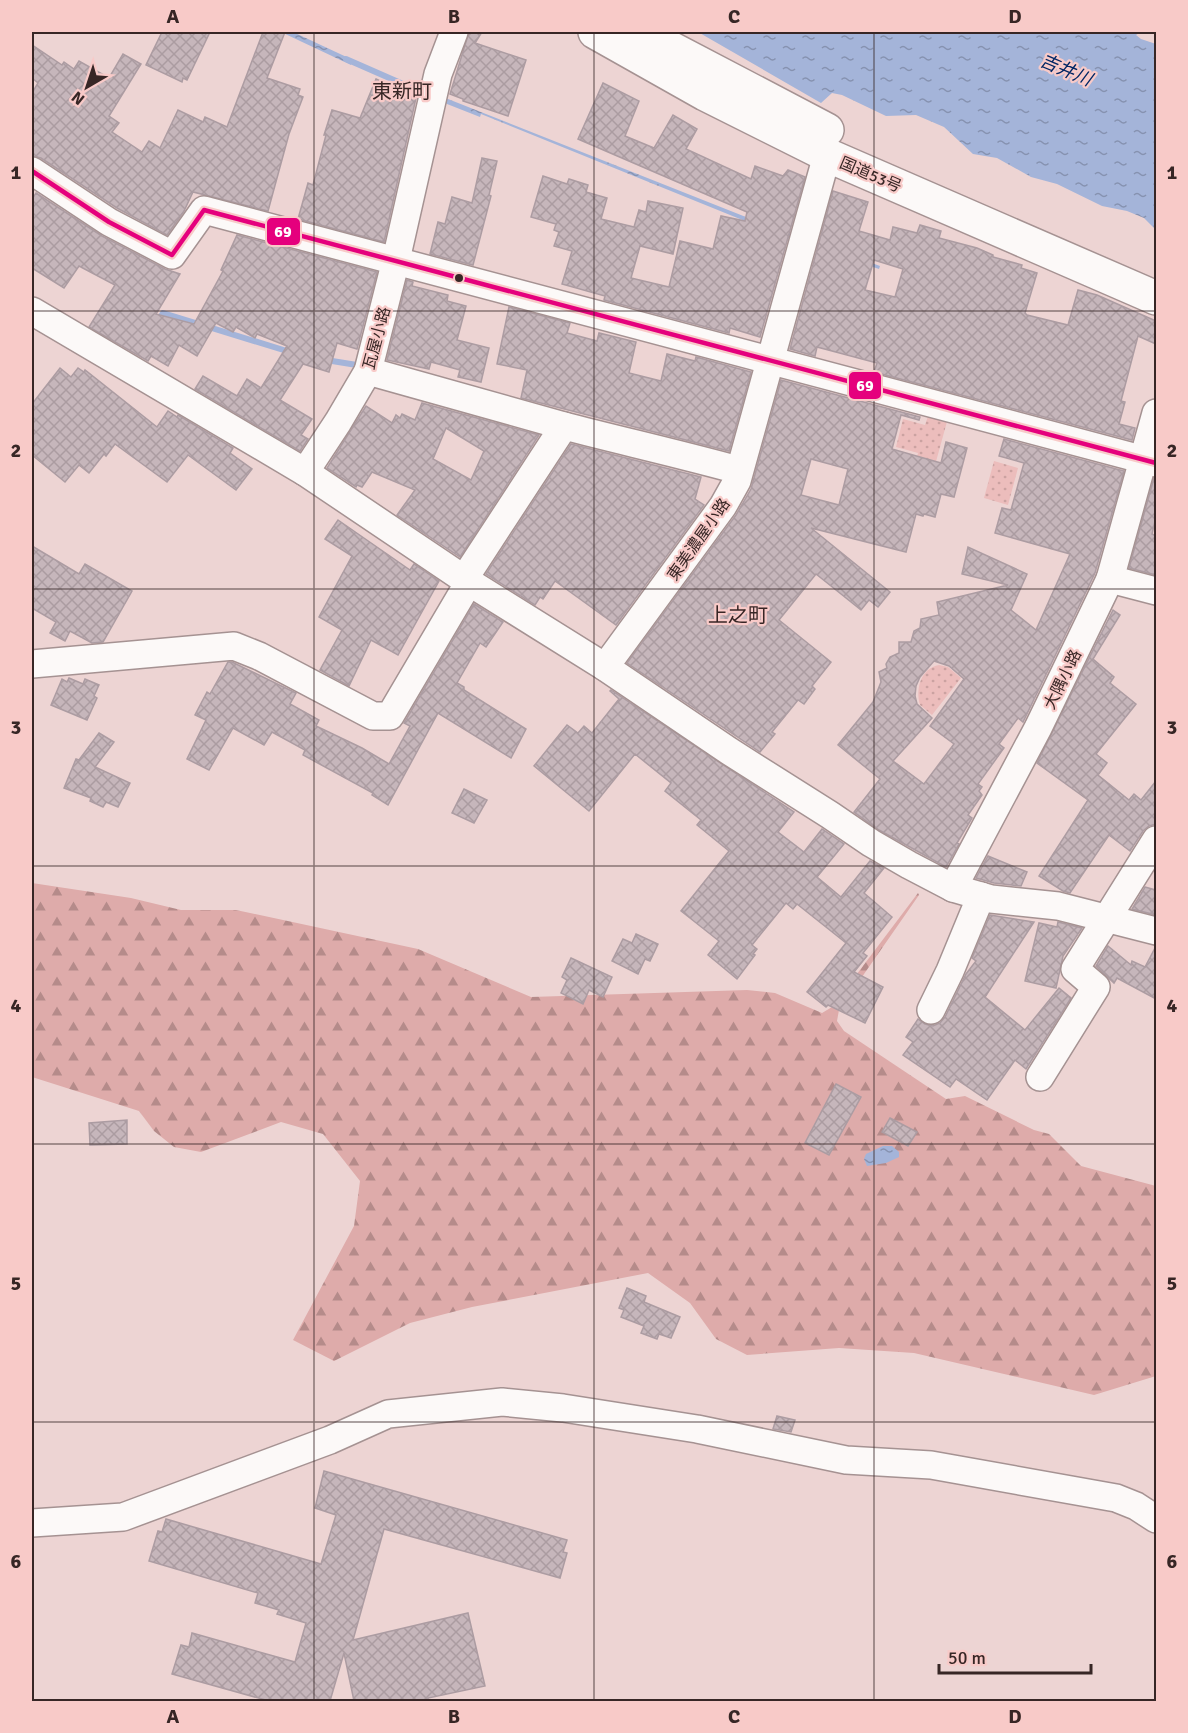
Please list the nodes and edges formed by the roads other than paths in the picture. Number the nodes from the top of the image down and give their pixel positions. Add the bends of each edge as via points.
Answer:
1 (454, 32) edge
2 (594, 32) edge
3 (640, 32) edge
4 (826, 155) junction
5 (32, 171) edge
6 (396, 260) junction
7 (1156, 274) edge
8 (1156, 298) edge
9 (32, 311) edge
10 (770, 361) junction
11 (368, 371) junction
12 (1156, 413) edge
13 (564, 426) junction
14 (1150, 461) edge
15 (738, 470) junction
16 (305, 472) junction
17 (1110, 579) junction
18 (467, 580) junction
19 (1156, 591) edge
20 (32, 664) edge
21 (605, 667) junction
22 (1156, 840) edge
23 (953, 888) junction
24 (981, 896) junction
25 (1108, 920) junction
26 (1156, 931) edge
27 (931, 1010) dead end
28 (1040, 1077) dead end
29 (1156, 1519) edge
30 (32, 1526) edge

1 - 6 street, 瓦屋小路 via 438,74
2 - 4 highway, 国道53号
3 - 7 highway, 国道53号 via 868,152
4 - 8 highway, 国道53号
4 - 10 street, 東美濃屋小路
5 - 6 street via 109,222 172,255 204,210
6 - 10 street
6 - 11 street, 瓦屋小路
9 - 16 street
10 - 14 street
10 - 15 street, 東美濃屋小路
11 - 13 street
11 - 16 street, 瓦屋小路
12 - 14 street, 大隅小路
13 - 15 street
13 - 18 street
14 - 17 street, 大隅小路
15 - 21 street, 東美濃屋小路 via 737,481 723,506
16 - 18 street
17 - 19 street
17 - 23 street, 大隅小路 via 1038,728
18 - 20 street via 390,716 373,716 234,646
18 - 21 street
21 - 23 street via 871,843
22 - 25 street
23 - 24 street
24 - 25 street via 1058,906
24 - 27 street
25 - 26 street
25 - 28 street via 1075,969 1096,987
29 - 30 street via 1116,1498 930,1465 846,1460 697,1429 502,1402 388,1414 238,1476 123,1517

